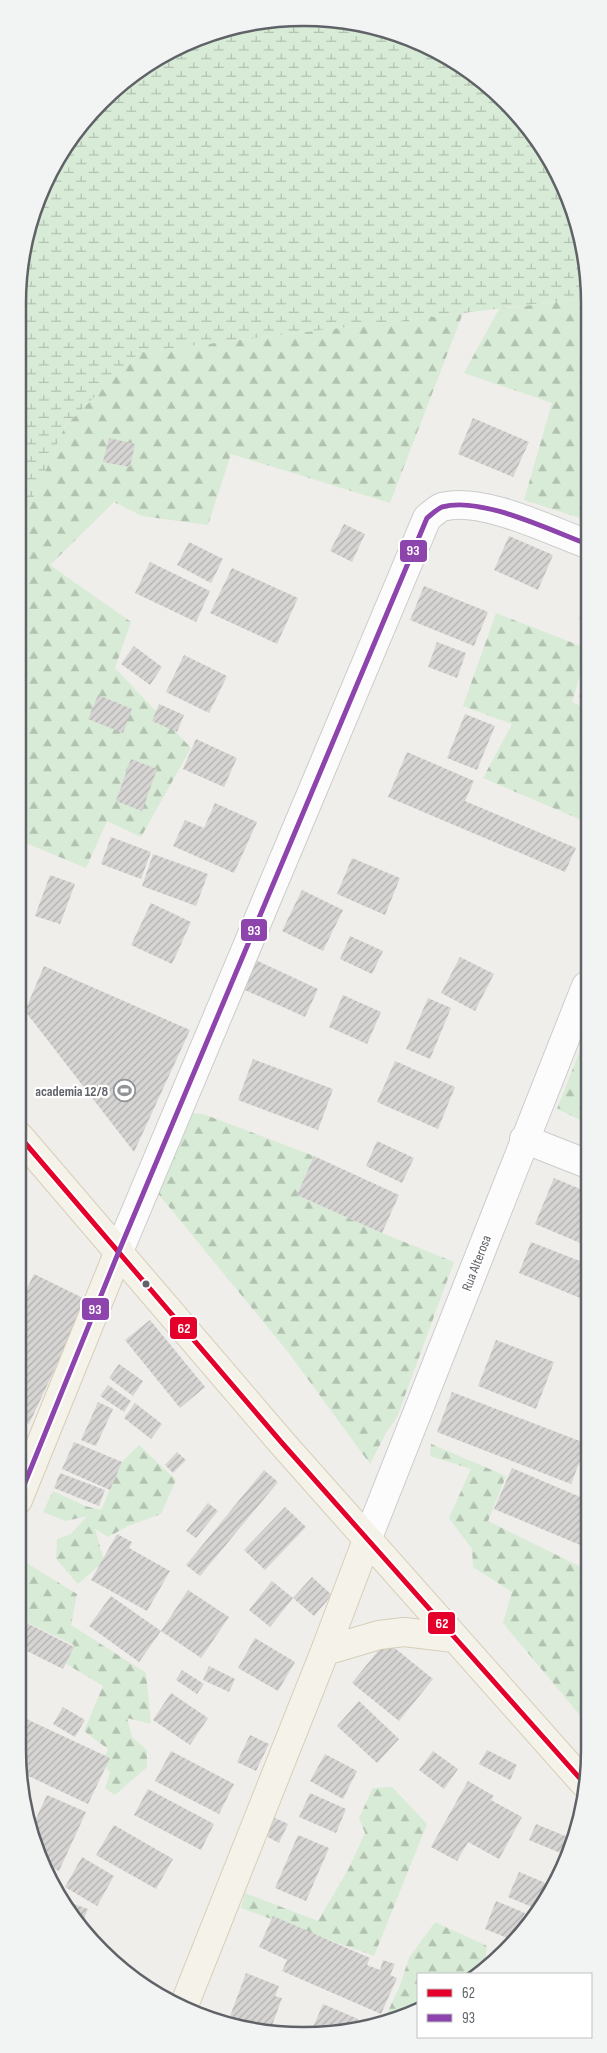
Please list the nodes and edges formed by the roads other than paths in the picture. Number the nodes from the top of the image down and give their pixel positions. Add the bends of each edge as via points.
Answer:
1 (581, 542) edge
2 (581, 998) edge
3 (524, 1139) junction
4 (26, 1144) edge
5 (581, 1161) edge
6 (119, 1251) junction
7 (26, 1480) edge
8 (368, 1540) junction
9 (454, 1638) junction
10 (325, 1651) junction
11 (579, 1777) edge
12 (186, 2000) edge

1 - 6 street via 498,511 466,505 441,508 426,518
2 - 3 street, Rua Alterosa
3 - 5 street
3 - 8 street, Rua Alterosa
4 - 6 main road
6 - 7 main road
6 - 8 main road
8 - 9 main road
8 - 10 main road
9 - 10 main road via 404,1632 379,1635
9 - 11 main road
10 - 12 main road

